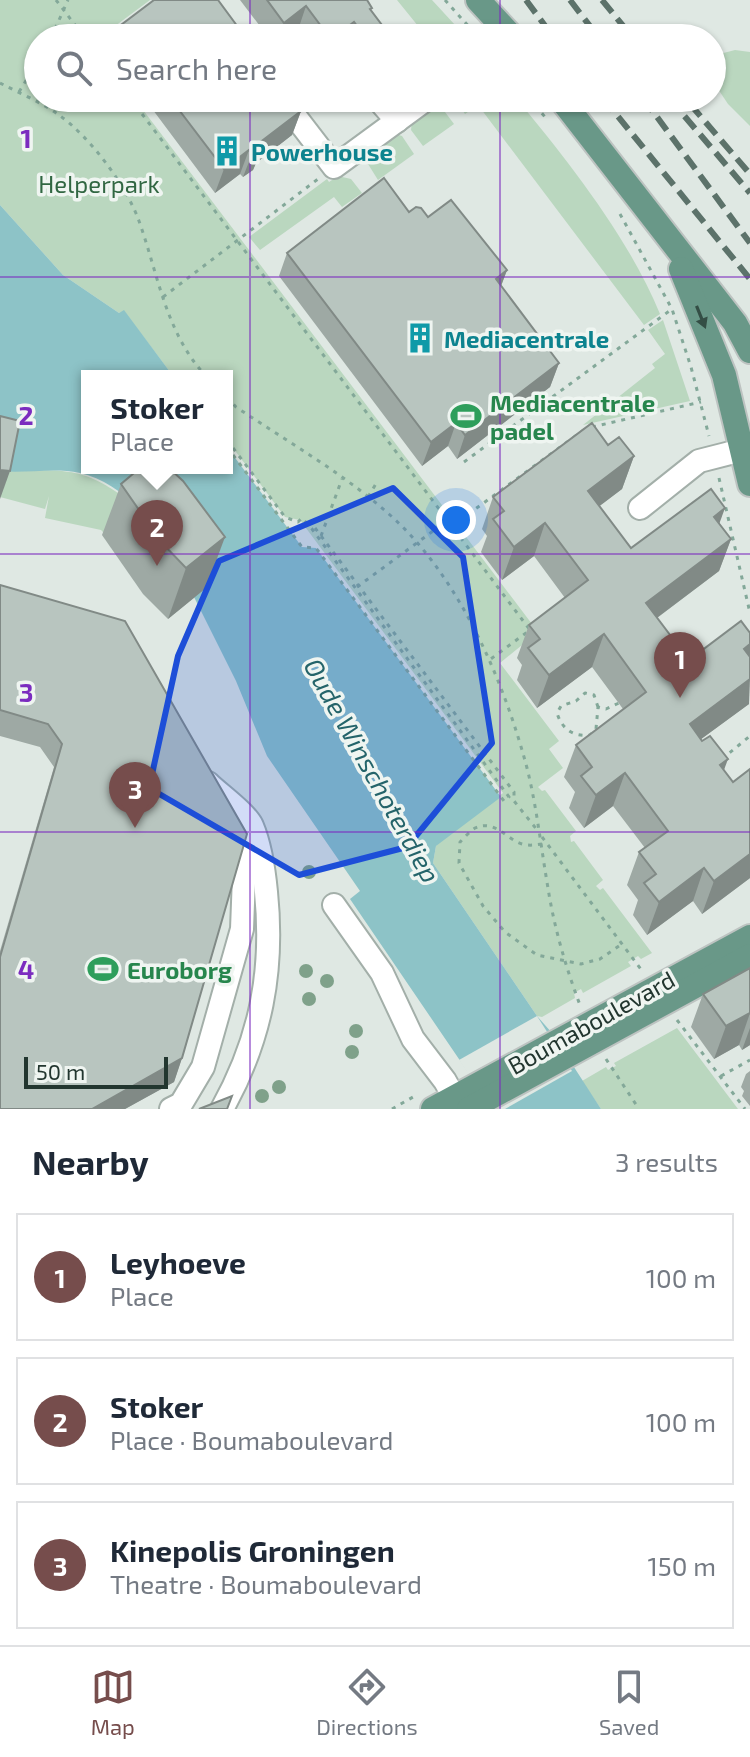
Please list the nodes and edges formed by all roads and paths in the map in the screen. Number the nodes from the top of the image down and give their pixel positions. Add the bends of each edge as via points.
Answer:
1 (56, 0) edge
2 (68, 0) edge
3 (445, 0) edge
4 (478, 0) edge
5 (64, 10) junction
6 (58, 24) edge
7 (74, 24) edge
8 (466, 24) edge
9 (499, 24) edge
10 (0, 83) edge
11 (24, 84) edge
12 (19, 92) junction
13 (24, 95) edge
14 (53, 112) edge
15 (140, 112) edge
16 (292, 112) edge
17 (393, 112) edge
18 (541, 112) edge
19 (571, 112) edge
20 (548, 121) dead end
21 (334, 167) junction
22 (620, 214) dead end
23 (238, 242) junction
24 (671, 245) junction
25 (163, 297) junction
26 (672, 309) junction
27 (750, 351) edge
28 (200, 370) edge
29 (701, 402) junction
30 (233, 404) edge
31 (233, 448) edge
32 (746, 449) edge
33 (233, 455) edge
34 (714, 456) junction
35 (464, 462) dead end
36 (343, 478) junction
37 (377, 482) dead end
38 (750, 484) edge
39 (368, 497) junction
40 (640, 508) dead end
41 (448, 520) junction
42 (452, 526) junction
43 (315, 528) dead end
44 (320, 537) junction
45 (417, 542) junction
46 (356, 588) junction
47 (750, 613) edge
48 (488, 661) junction
49 (619, 703) dead end
50 (598, 707) junction
51 (750, 736) edge
52 (721, 760) edge
53 (507, 798) junction
54 (514, 801) junction
55 (540, 834) junction
56 (542, 844) junction
57 (334, 905) dead end
58 (750, 937) edge
59 (622, 944) junction
60 (750, 956) edge
61 (566, 961) junction
62 (653, 988) junction
63 (582, 1009) dead end
64 (596, 1041) junction
65 (568, 1046) junction
66 (750, 1060) edge
67 (721, 1076) junction
68 (460, 1102) edge
69 (171, 1109) edge
70 (222, 1109) edge
71 (639, 1109) edge
72 (745, 1109) edge

1 - 5 path
2 - 5 path
3 - 8 path
4 - 9 main road
5 - 6 path
5 - 7 path
10 - 12 path
11 - 12 path
12 - 13 path
14 - 25 path via 118,181 138,218
15 - 23 path
16 - 21 street
17 - 21 street
18 - 20 path
19 - 24 main road
21 - 23 path
22 - 26 path
23 - 25 path
23 - 41 path
24 - 27 main road via 735,323
24 -> 32 main road via 724,375
25 - 28 path via 171,323
26 - 29 path
26 - 35 path
29 - 34 path
29 - 42 path via 580,430
30 - 36 path
31 - 44 path via 285,517 298,522 302,518
32 - 34 street
32 - 38 main road
33 - 53 path via 302,547 316,548 504,801
34 - 40 street via 699,461
34 - 47 path
36 - 39 path
36 - 44 path
37 - 39 path
39 - 45 path
41 - 42 path
41 - 45 path
42 - 48 path via 530,630
43 - 44 path
44 - 46 path
45 - 46 path
45 - 48 path via 447,580
46 - 53 path
46 - 54 path via 514,792
48 - 55 path via 527,768
49 - 50 path
50 - 50 path via 594,732 584,736 569,732 557,713 585,693 594,695
51 - 52 path
53 - 54 path
54 - 55 path
55 - 56 path
55 - 59 path
56 - 61 path
56 - 61 path via 527,846 500,830 475,828 460,842 459,863 505,932 537,955
57 - 68 street via 382,973 413,1039
58 - 62 main road, Boumaboulevard
59 - 61 path via 600,959
59 - 62 path
60 - 62 main road, Boumaboulevard
61 - 63 path
62 - 64 main road, Boumaboulevard
62 - 65 main road, Boumaboulevard
62 - 67 path
64 - 65 main road, Boumaboulevard
64 - 71 path
65 - 68 main road, Boumaboulevard
66 - 67 path
67 - 72 path
69 - 70 street via 181,1104 203,1067 242,929 244,876 235,829 201,774 251,824 264,874 270,933 267,979 253,1042

